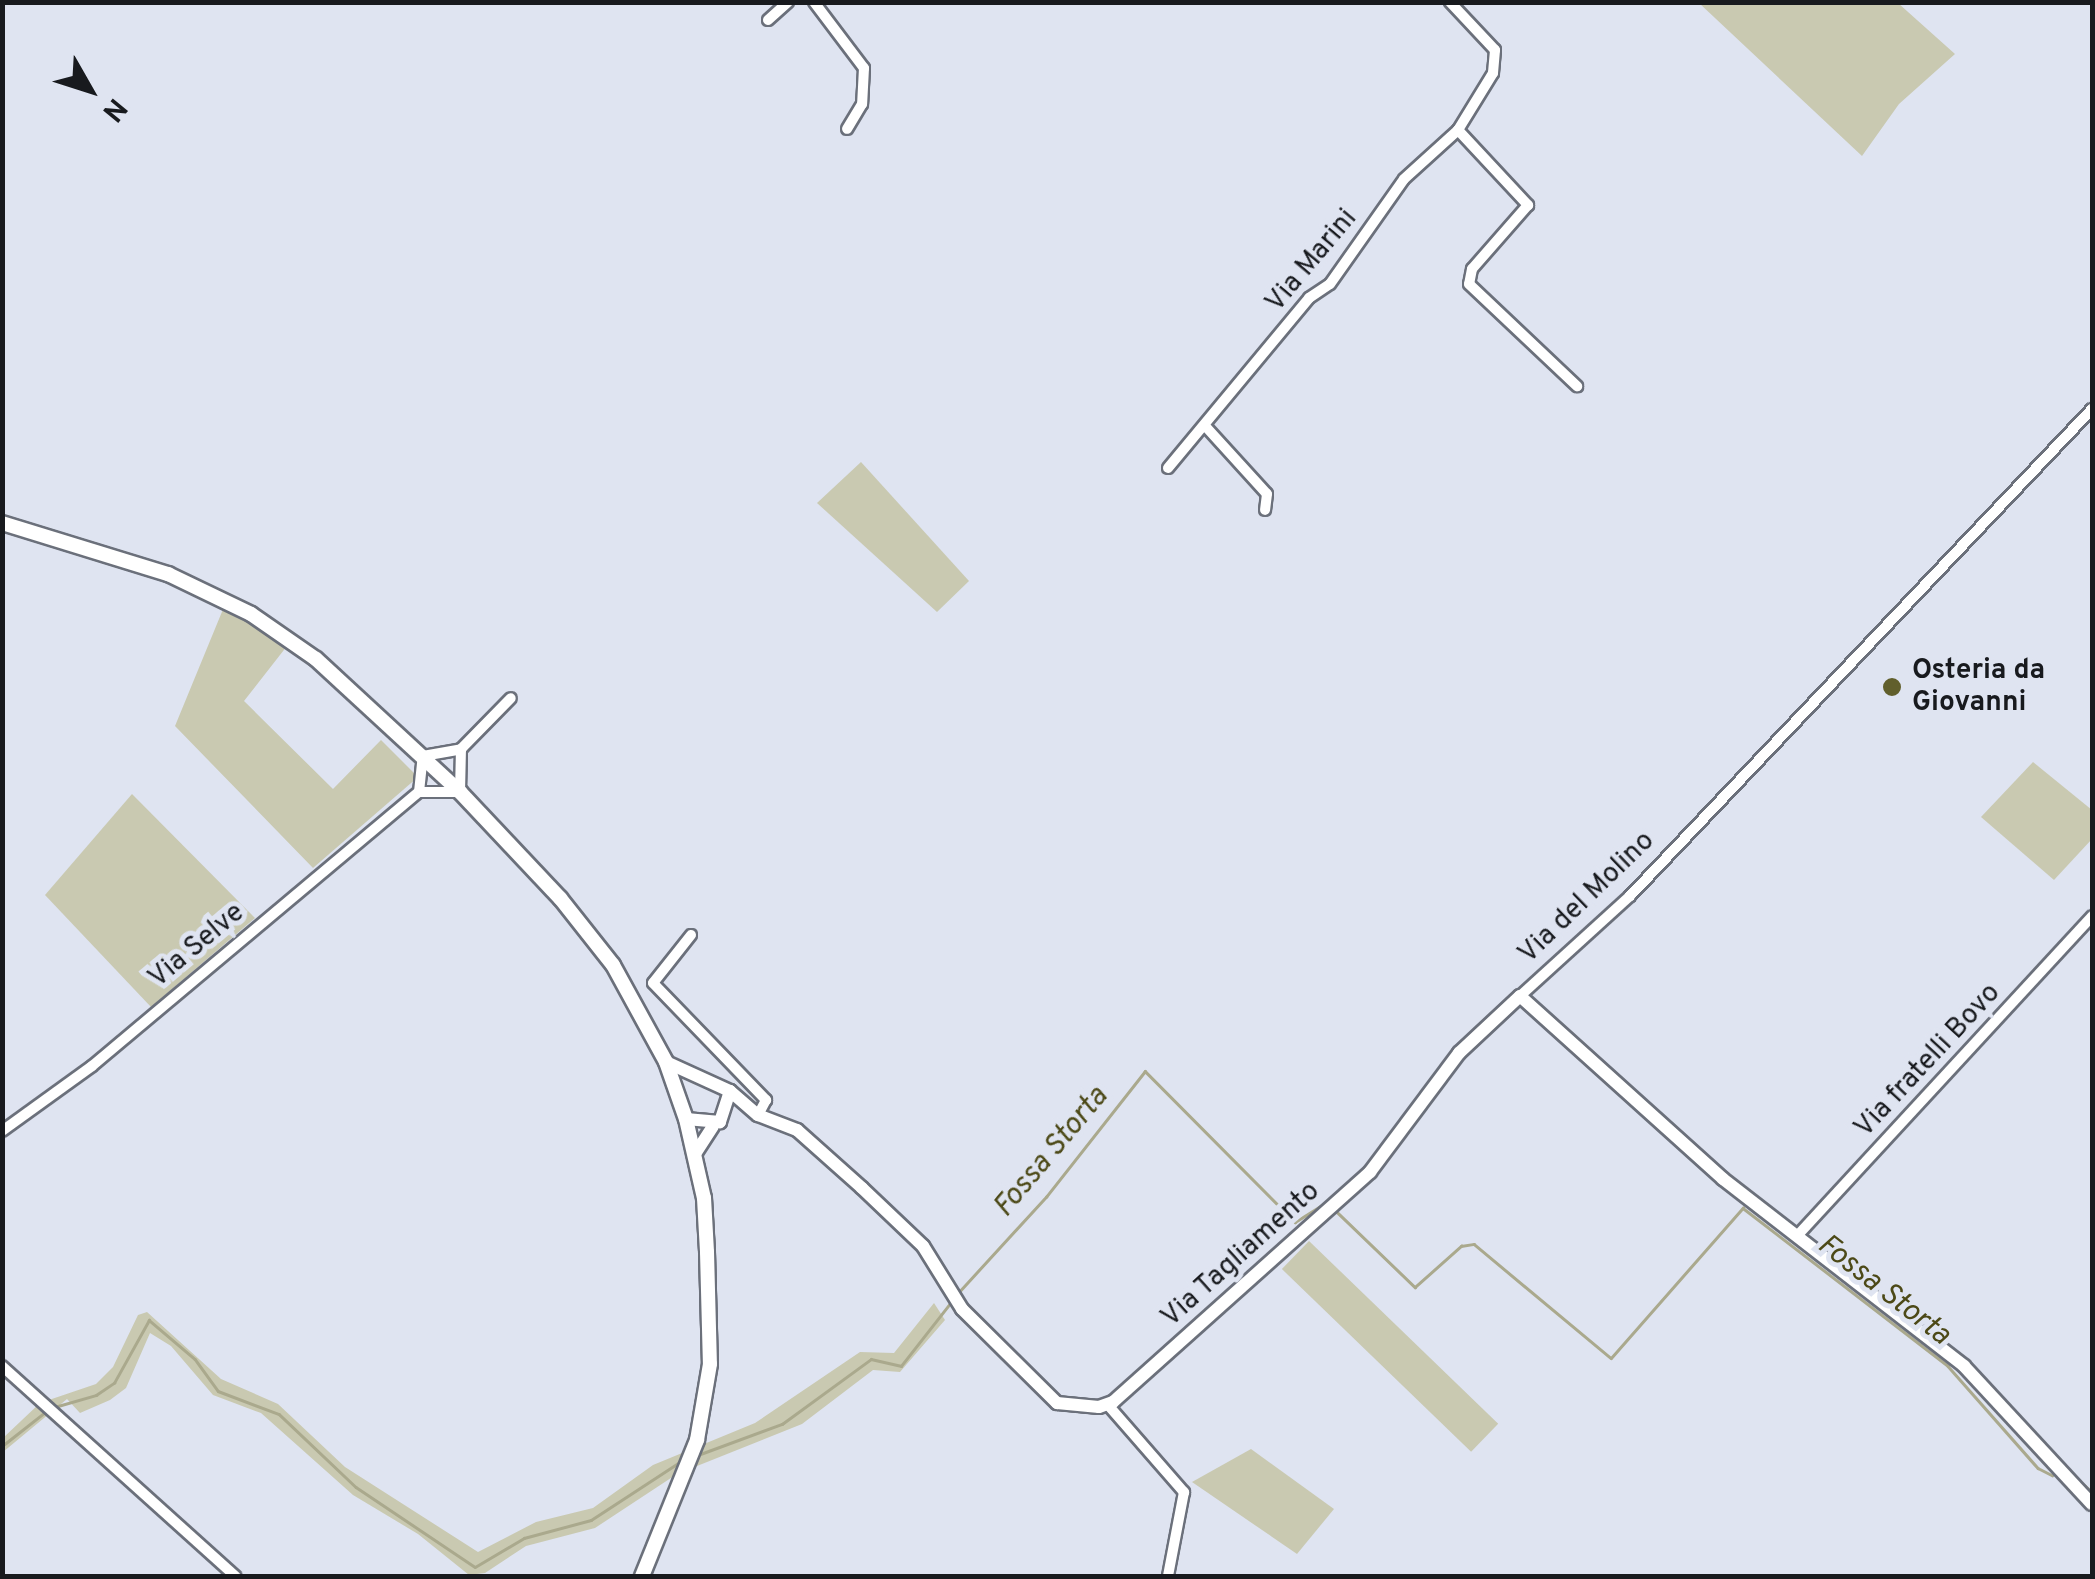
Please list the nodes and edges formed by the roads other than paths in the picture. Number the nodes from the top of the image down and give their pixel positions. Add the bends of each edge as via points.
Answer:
1 (788, 2) edge
2 (814, 2) edge
3 (1450, 2) edge
4 (768, 20) dead end
5 (847, 129) dead end
6 (1458, 130) junction
7 (1577, 386) dead end
8 (2092, 409) edge
9 (1207, 428) junction
10 (1168, 468) dead end
11 (1265, 510) dead end
12 (2, 524) edge
13 (511, 698) dead end
14 (461, 748) junction
15 (424, 756) junction
16 (420, 792) junction
17 (460, 792) junction
18 (2092, 916) edge
19 (691, 935) dead end
20 (1520, 996) junction
21 (666, 1062) junction
22 (700, 1078) junction
23 (730, 1091) junction
24 (680, 1101) junction
25 (758, 1114) junction
26 (726, 1117) junction
27 (686, 1119) junction
28 (713, 1126) junction
29 (2, 1131) edge
30 (695, 1154) junction
31 (1797, 1236) junction
32 (2, 1366) edge
33 (1108, 1405) junction
34 (2092, 1504) edge
35 (235, 1576) edge
36 (642, 1576) edge
37 (1168, 1576) edge

1 - 4 street
2 - 5 street via 864,68 862,104
3 - 6 street, Via Marini via 1495,50 1493,73
6 - 7 street via 1528,205 1470,272 1469,284
6 - 9 street, Via Marini via 1404,179 1330,284 1309,298
8 - 20 street, Via del Molino via 1630,896
9 - 10 street, Via Marini
9 - 11 street via 1267,494
12 - 15 main road via 118,555 227,601 316,659
13 - 14 street
14 - 15 street
14 - 17 street
15 - 16 street
15 - 17 main road
16 - 17 street
16 - 29 street, Via Selve via 92,1066
17 - 21 main road via 613,965
18 - 31 street, Via fratelli Bovo
19 - 25 street via 653,983 766,1100
20 - 31 street, Via del Molino via 1723,1179
20 - 33 street, Via Tagliamento via 1459,1053 1383,1158
21 - 22 street
21 - 24 main road
22 - 23 street
22 - 24 street
23 - 25 street
23 - 26 street
24 - 27 main road
25 - 26 street
25 - 33 street via 797,1130 862,1188 922,1246 962,1309 1057,1403
26 - 28 street
27 - 28 street
27 - 30 main road
28 - 30 street
30 - 36 main road via 704,1198 710,1328 698,1440
31 - 34 street, Via del Molino via 1964,1366
32 - 35 street
33 - 37 street via 1184,1492

